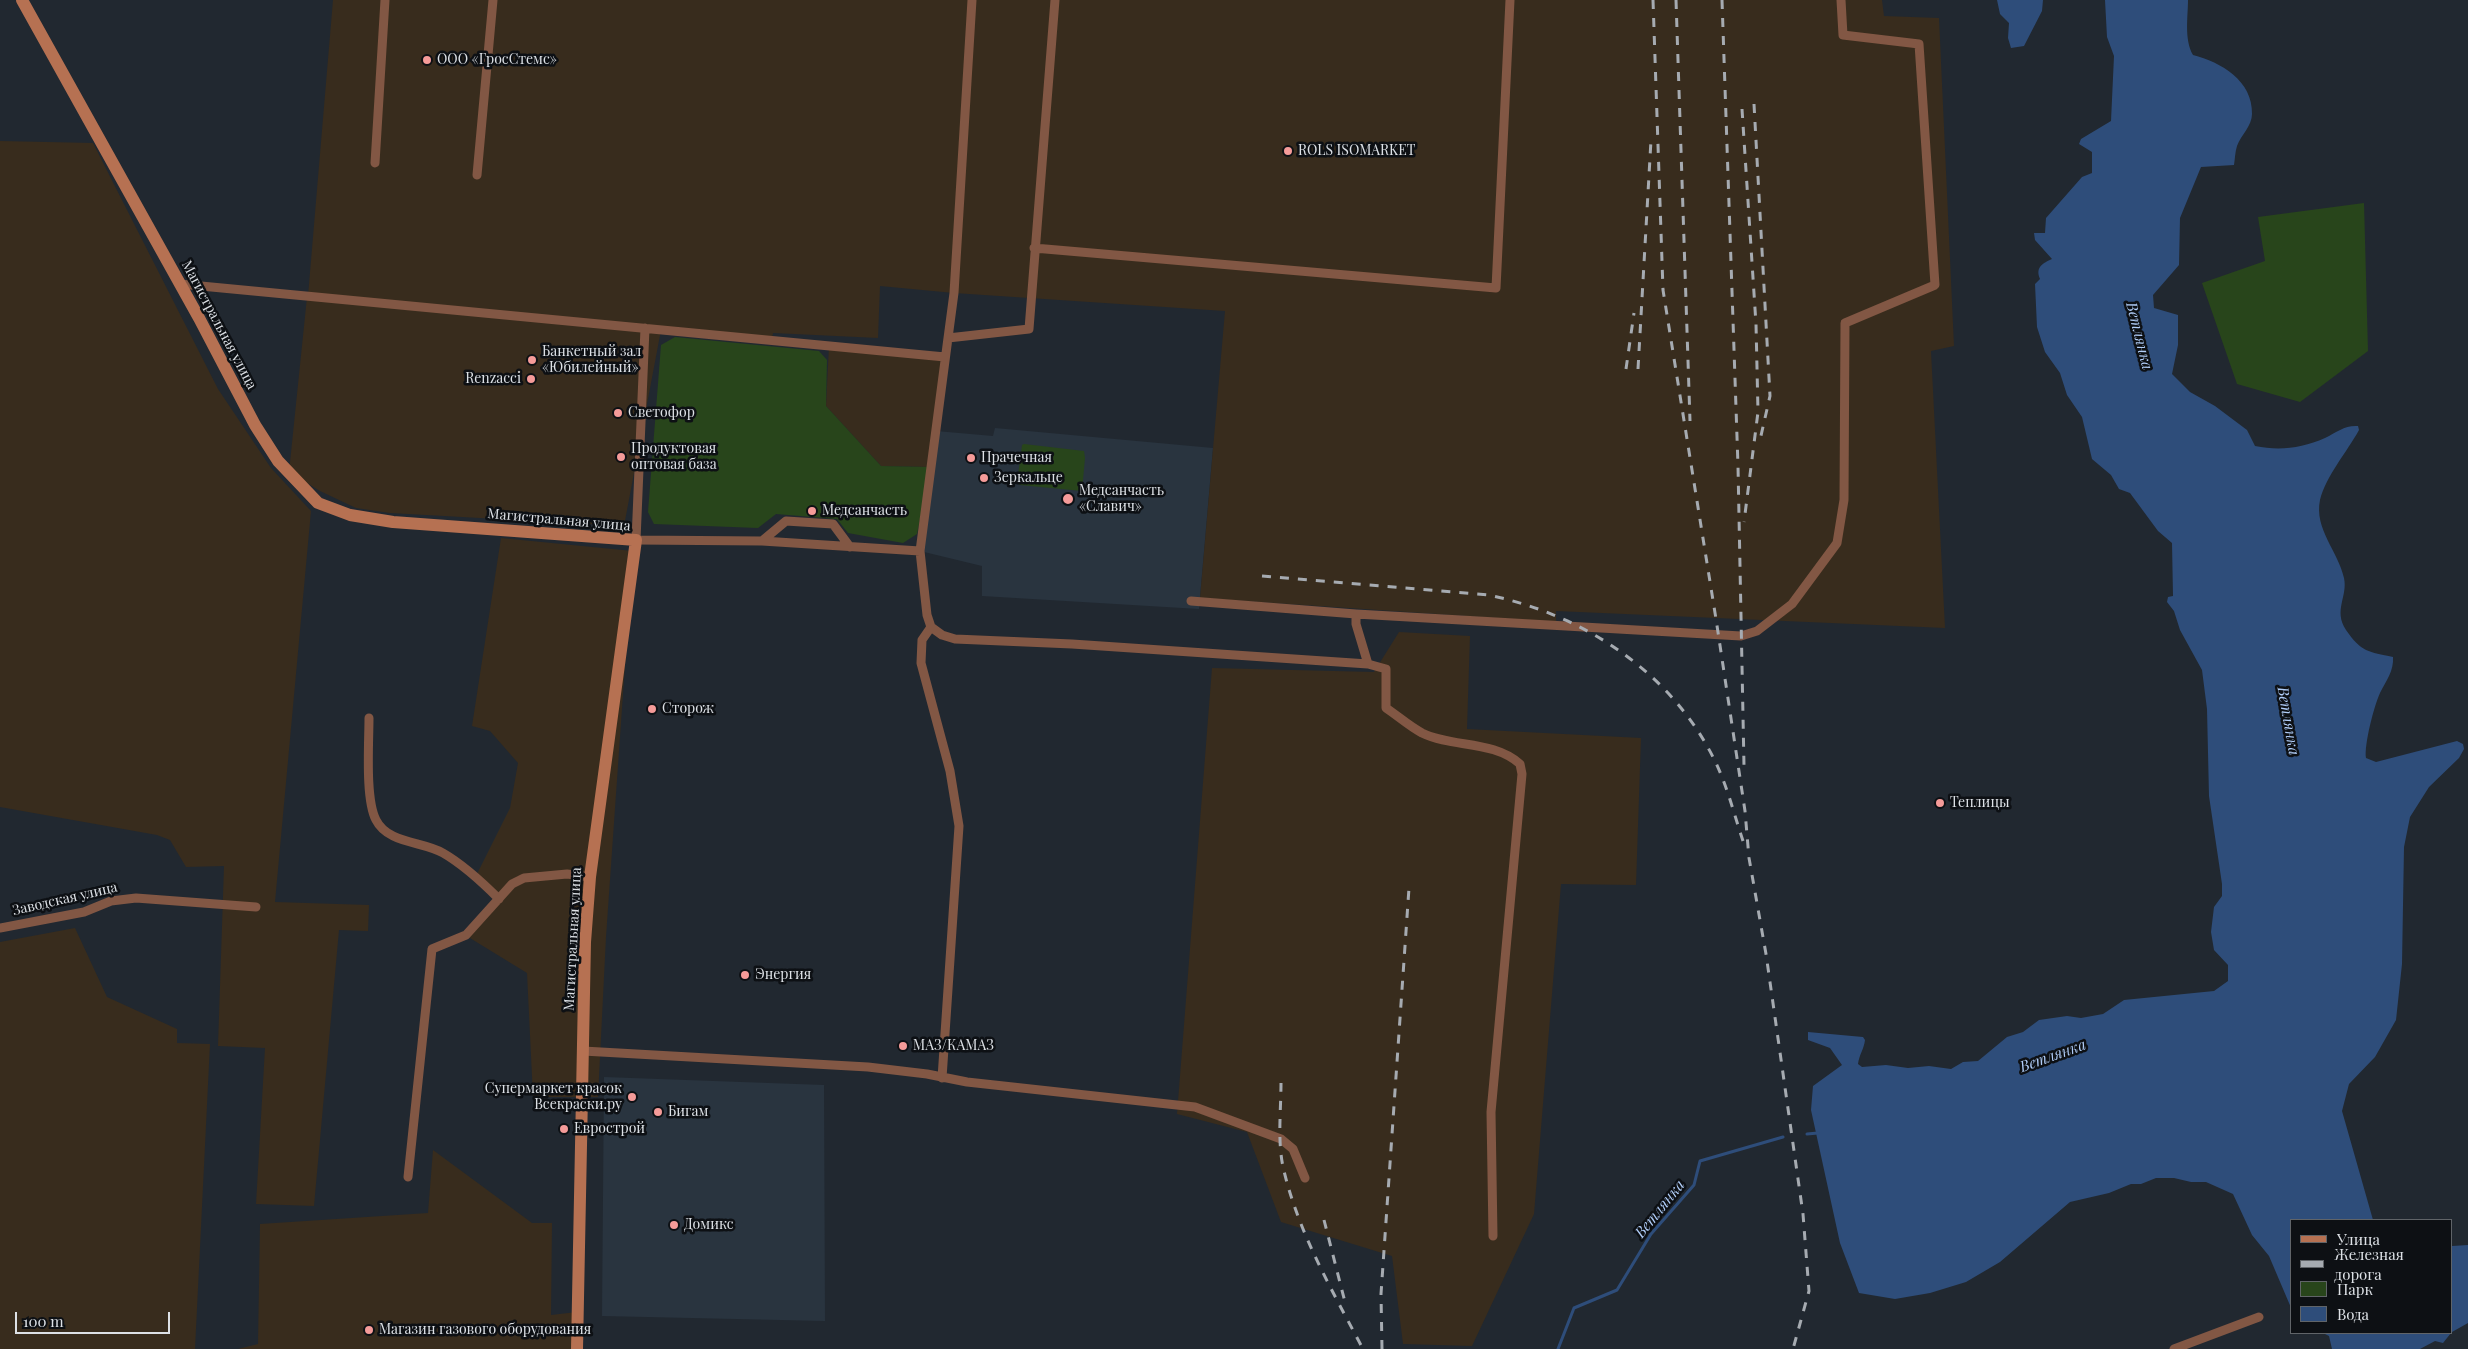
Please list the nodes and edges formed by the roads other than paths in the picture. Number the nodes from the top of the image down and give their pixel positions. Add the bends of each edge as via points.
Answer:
1 (22, 0) edge
2 (385, 0) edge
3 (493, 0) edge
4 (972, 0) edge
5 (1055, 0) edge
6 (1510, 0) edge
7 (1841, 0) edge
8 (376, 164) dead end
9 (477, 175) dead end
10 (1034, 248) junction
11 (180, 284) junction
12 (645, 328) junction
13 (948, 338) junction
14 (945, 357) junction
15 (636, 540) junction
16 (762, 541) junction
17 (850, 547) junction
18 (920, 551) junction
19 (1190, 601) dead end
20 (1356, 614) junction
21 (931, 627) junction
22 (1368, 664) junction
23 (369, 718) dead end
24 (590, 877) junction
25 (499, 899) junction
26 (256, 907) dead end
27 (0, 928) edge
28 (583, 1051) junction
29 (942, 1078) junction
30 (408, 1178) dead end
31 (1305, 1178) dead end
32 (1493, 1236) dead end
33 (2259, 1317) dead end
34 (577, 1349) edge
35 (2174, 1349) edge

1 - 11 main road, Магистральная улица
2 - 8 street
3 - 9 street
4 - 13 street via 954,294
5 - 10 street
6 - 10 street via 1496,288
7 - 20 street via 1843,35 1919,44 1935,285 1845,323 1844,500 1837,543 1808,584 1792,604 1757,631 1741,636
10 - 13 street via 1029,329
11 - 12 street
11 - 15 main road, Магистральная улица via 278,461 318,503 350,515 393,522
12 - 14 street
12 - 15 street
13 - 14 street
14 - 18 street
15 - 16 street
15 - 24 main road, Магистральная улица
16 - 17 street
16 - 17 street via 786,521 833,524
17 - 18 street
18 - 21 street
19 - 20 street
20 - 22 street
21 - 22 street via 955,639
21 - 29 street via 922,640 920,664 950,772 959,826
22 - 32 street via 1386,670 1386,708 1422,733 1502,751 1520,764 1522,774 1491,1112
23 - 25 street via 369,770 376,820 398,839 443,853 478,878
24 - 25 street via 567,874 524,878 512,884
24 - 28 main road, Магистральная улица
25 - 30 street via 466,935 432,949
26 - 27 street, Заводская улица via 136,898
28 - 29 street via 868,1067
28 - 34 main road, Магистральная улица
29 - 31 street via 1195,1107 1281,1139 1293,1150
33 - 35 street

